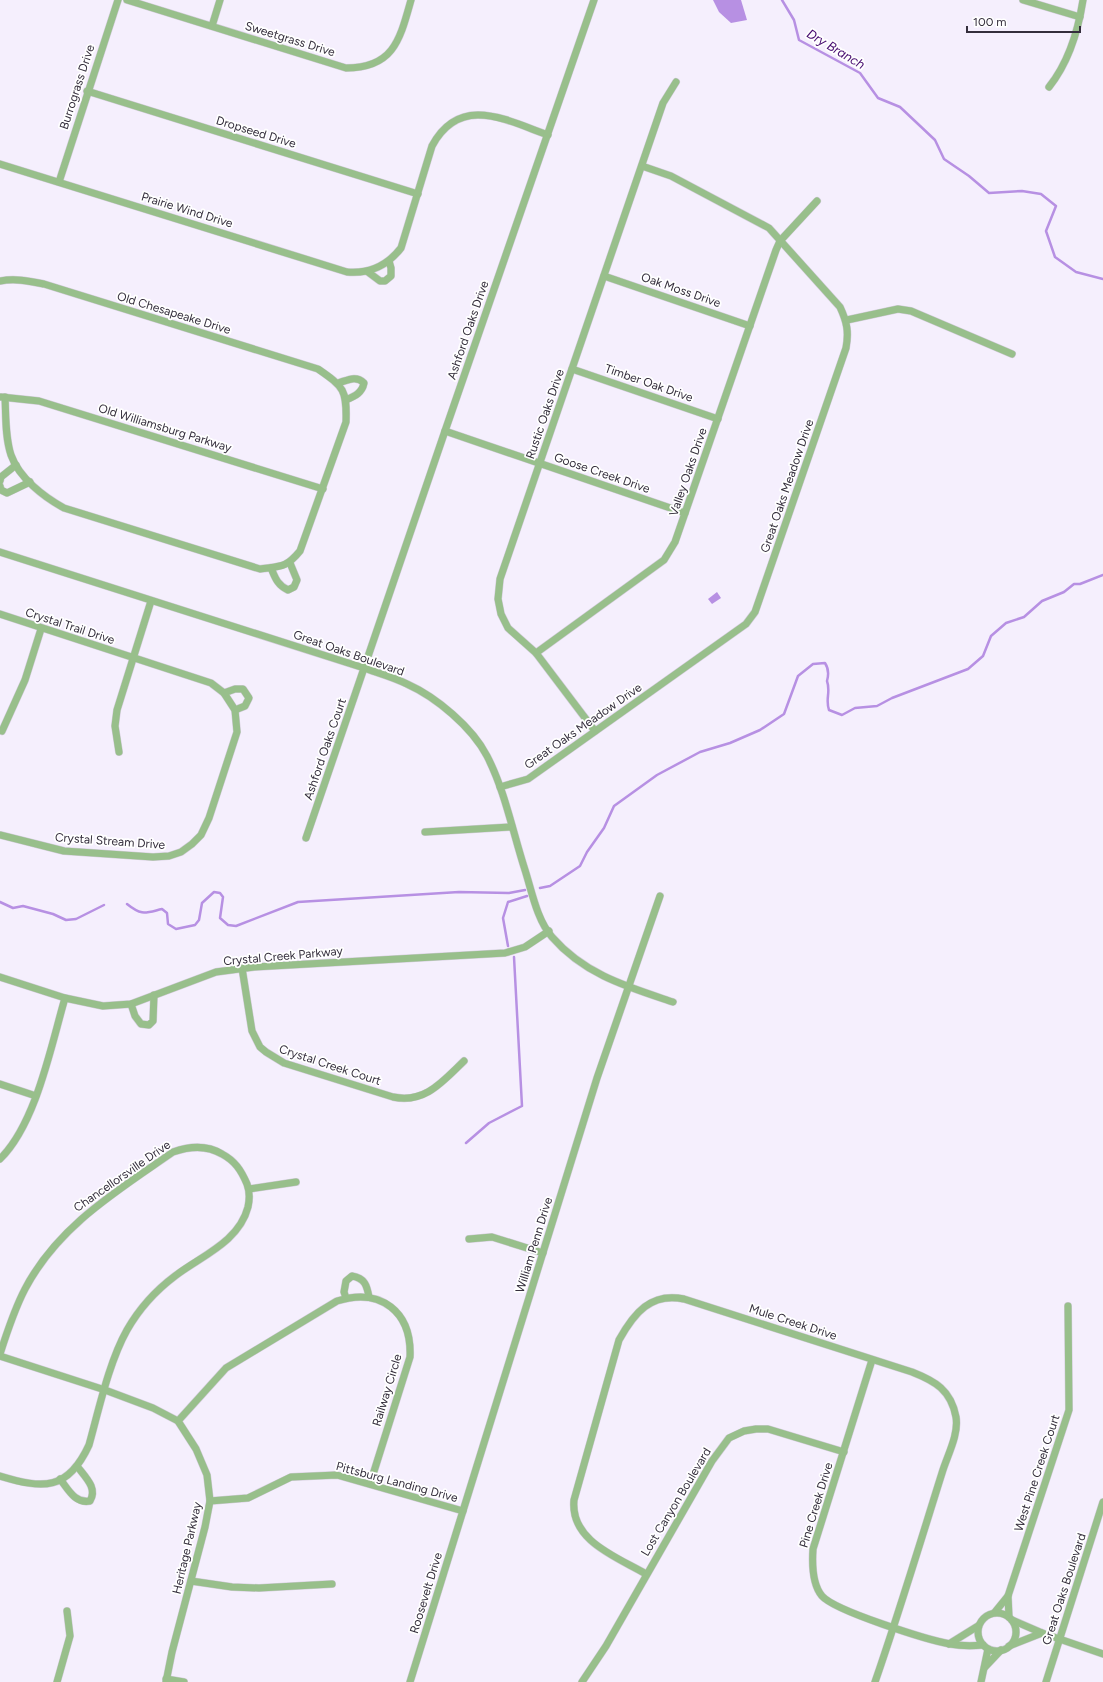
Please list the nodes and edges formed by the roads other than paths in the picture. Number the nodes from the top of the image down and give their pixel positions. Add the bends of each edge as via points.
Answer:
1 (118, 0) edge
2 (127, 0) edge
3 (220, 0) edge
4 (412, 0) edge
5 (594, 0) edge
6 (1023, 0) edge
7 (1082, 0) edge
8 (1080, 18) junction
9 (212, 26) junction
10 (676, 82) dead end
11 (1048, 87) dead end
12 (87, 91) junction
13 (548, 135) junction
14 (0, 164) edge
15 (642, 166) junction
16 (59, 182) junction
17 (418, 194) junction
18 (817, 201) dead end
19 (780, 241) junction
20 (389, 261) junction
21 (368, 272) junction
22 (604, 276) junction
23 (0, 281) edge
24 (847, 320) junction
25 (750, 326) junction
26 (1012, 354) dead end
27 (572, 369) junction
28 (338, 383) junction
29 (2, 397) edge
30 (346, 400) junction
31 (718, 418) junction
32 (445, 431) junction
33 (540, 464) junction
34 (16, 465) junction
35 (0, 481) edge
36 (30, 482) junction
37 (0, 486) edge
38 (323, 489) junction
39 (685, 513) junction
40 (0, 552) edge
41 (290, 563) junction
42 (271, 568) junction
43 (151, 600) junction
44 (0, 614) edge
45 (41, 629) junction
46 (536, 653) junction
47 (133, 657) junction
48 (364, 668) junction
49 (224, 693) junction
50 (235, 710) junction
51 (2, 731) dead end
52 (595, 731) junction
53 (119, 752) dead end
54 (500, 787) junction
55 (512, 827) junction
56 (425, 832) dead end
57 (0, 835) edge
58 (306, 838) dead end
59 (660, 896) dead end
60 (549, 932) junction
61 (242, 968) junction
62 (0, 977) edge
63 (628, 987) junction
64 (154, 995) junction
65 (65, 998) junction
66 (673, 1002) dead end
67 (131, 1004) junction
68 (464, 1061) dead end
69 (0, 1084) edge
70 (36, 1096) junction
71 (0, 1159) edge
72 (296, 1182) dead end
73 (249, 1189) junction
74 (469, 1240) dead end
75 (543, 1253) junction
76 (369, 1297) junction
77 (346, 1298) junction
78 (1068, 1306) dead end
79 (0, 1355) edge
80 (872, 1360) junction
81 (105, 1390) junction
82 (178, 1421) junction
83 (844, 1452) junction
84 (77, 1466) junction
85 (0, 1476) edge
86 (60, 1479) junction
87 (370, 1484) junction
88 (210, 1501) junction
89 (1103, 1502) edge
90 (463, 1511) junction
91 (646, 1574) junction
92 (191, 1581) junction
93 (332, 1584) dead end
94 (1008, 1596) junction
95 (66, 1611) dead end
96 (995, 1612) junction
97 (1010, 1618) junction
98 (978, 1626) junction
99 (892, 1627) junction
100 (1042, 1633) junction
101 (1060, 1638) junction
102 (949, 1644) junction
103 (1009, 1646) junction
104 (986, 1647) junction
105 (1001, 1650) junction
106 (1103, 1654) edge
107 (985, 1667) junction
108 (166, 1681) edge
109 (57, 1682) edge
110 (184, 1682) edge
111 (410, 1682) edge
112 (582, 1682) edge
113 (875, 1682) edge
114 (981, 1682) edge
115 (1046, 1682) edge

1 - 12 street, Burrograss Drive
2 - 9 street, Sweetgrass Drive
3 - 9 street
4 - 9 street, Sweetgrass Drive via 401,36 394,48 378,62 358,68 346,68
5 - 13 street, Ashford Oaks Drive
6 - 8 street
7 - 8 street
8 - 11 street via 1061,71
10 - 15 street, Rustic Oaks Drive via 663,103
12 - 16 street, Burrograss Drive
12 - 17 street, Dropseed Drive
13 - 17 street, Prairie Wind Drive via 497,116 472,114 459,119 438,135 432,146
13 - 32 street, Ashford Oaks Drive
14 - 16 street, Prairie Wind Drive
15 - 19 street, Great Oaks Meadow Drive via 671,176 759,222 769,228
15 - 22 street, Rustic Oaks Drive
16 - 21 street, Prairie Wind Drive via 347,272
17 - 20 street, Prairie Wind Drive via 401,248
18 - 19 street
19 - 24 street, Great Oaks Meadow Drive via 840,307
19 - 25 street, Valley Oaks Drive
20 - 21 street, Prairie Wind Drive
20 - 21 street, Prairie Wind Drive via 391,276 386,281 380,281
22 - 25 street, Oak Moss Drive
22 - 27 street, Rustic Oaks Drive
23 - 28 street, Old Chesapeake Drive via 26,280 44,284 318,369
24 - 26 street via 898,309 911,311
24 - 52 street, Great Oaks Meadow Drive via 849,334 846,348 755,612 746,624
25 - 31 street, Valley Oaks Drive
27 - 31 street, Timber Oak Drive
27 - 33 street, Rustic Oaks Drive
28 - 30 street, Old Chesapeake Drive
28 - 30 street via 352,378 364,383 358,394
29 - 34 street via 8,445
29 - 38 street, Old Williamsburg Parkway via 40,401
30 - 38 street, Old Chesapeake Drive via 346,422
31 - 39 street, Valley Oaks Drive
32 - 33 street, Goose Creek Drive
32 - 48 street, Ashford Oaks Drive
33 - 39 street, Goose Creek Drive
33 - 46 street, Rustic Oaks Drive via 500,579 498,599 501,614 508,628
34 - 35 street via 1,477
34 - 36 street
36 - 37 street via 7,492 1,490
36 - 42 street via 47,499 64,508 260,569
38 - 41 street, Old Chesapeake Drive via 300,551
39 - 46 street, Valley Oaks Drive via 675,542 664,560
40 - 43 street, Great Oaks Boulevard
41 - 42 street
41 - 42 street via 297,580 294,587 288,590 277,582
43 - 47 street
43 - 48 street, Great Oaks Boulevard
44 - 45 street, Crystal Trail Drive
45 - 47 street, Crystal Trail Drive
45 - 51 street via 25,680
46 - 52 street, Rustic Oaks Drive
47 - 49 street, Crystal Stream Drive via 205,681
47 - 53 street via 115,719
48 - 54 street, Great Oaks Boulevard via 408,684 438,702 466,727 486,755
48 - 58 street, Ashford Oaks Court
49 - 50 street, Crystal Stream Drive
49 - 50 street via 243,689 247,693 249,698 245,706
50 - 57 street, Crystal Stream Drive via 235,742 209,818 201,835 181,852 153,857 64,851
52 - 54 street, Great Oaks Meadow Drive via 528,779
54 - 55 street, Great Oaks Boulevard
55 - 56 street
55 - 60 street, Great Oaks Boulevard via 540,916
59 - 63 street, William Penn Drive
60 - 61 street, Crystal Creek Parkway via 526,947 505,952
60 - 63 street, Great Oaks Boulevard via 565,950 586,967
61 - 64 street, Crystal Creek Parkway via 216,972
61 - 68 street, Crystal Creek Court via 252,1031 260,1047 277,1060 393,1097 410,1099 427,1094
62 - 65 street, Crystal Creek Parkway
63 - 66 street, Great Oaks Boulevard
63 - 75 street, William Penn Drive
64 - 67 street, Crystal Creek Parkway
64 - 67 street via 153,1021 149,1025 141,1024
65 - 67 street, Crystal Creek Parkway via 91,1005
65 - 70 street
69 - 70 street
70 - 71 street via 23,1127
72 - 73 street
73 - 79 street, Chancellorsville Drive via 242,1172 232,1160 216,1150 187,1147 173,1152 90,1210 68,1229 49,1251 13,1315
73 - 81 street, Chancellorsville Drive via 250,1198 246,1213 232,1237 156,1291 140,1310 126,1331
74 - 75 street via 492,1238
75 - 90 street, William Penn Drive
76 - 77 street, Railway Circle
76 - 77 street via 364,1281 352,1276 346,1281
76 - 87 street, Railway Circle via 384,1302 396,1312 405,1323 411,1341 410,1357
77 - 82 street, Railway Circle via 226,1368
78 - 94 street, West Pine Creek Court via 1069,1410
79 - 81 street, Heritage Parkway
80 - 83 street, Pine Creek Drive
80 - 91 street, Mule Creek Drive via 671,1296 645,1306 631,1319 619,1340 573,1510 574,1519 583,1534 598,1547
80 - 99 street, Mule Creek Drive via 932,1380 946,1393 956,1419 956,1430 924,1534
81 - 82 street, Heritage Parkway via 153,1408
81 - 84 street, Chancellorsville Drive via 89,1445
82 - 88 street, Heritage Parkway via 196,1449 207,1475
83 - 91 street, Lost Canyon Boulevard via 768,1429 744,1431 729,1438 712,1461
83 - 99 street, Pine Creek Drive via 813,1549 812,1562 817,1586 823,1596 839,1607
84 - 86 street via 73,1472
84 - 86 street via 93,1488 94,1495 90,1500 84,1502 75,1498
85 - 86 street via 28,1484 47,1484
87 - 88 street, Pittsburg Landing Drive via 336,1475 291,1477 248,1498
87 - 90 street, Pittsburg Landing Drive
88 - 92 street, Heritage Parkway
89 - 101 street, Great Oaks Boulevard
90 - 111 street, Roosevelt Drive
91 - 112 street, Lost Canyon Boulevard via 606,1646
92 - 93 street via 259,1588
92 - 108 street, Heritage Parkway
94 - 96 street, West Pine Creek Court
94 - 97 street, West Pine Creek Court
95 - 109 street via 70,1636
96 - 97 street
96 - 98 street via 985,1617
97 - 100 street
97 - 103 street via 1015,1625 1015,1637
98 - 102 street
98 - 104 street via 979,1638
99 - 102 street, Pine Creek Drive
99 - 113 street, Mule Creek Drive
100 - 101 street
100 - 103 street
101 - 106 street
101 - 115 street, Great Oaks Boulevard
102 - 104 street, Pine Creek Drive
103 - 105 street
104 - 105 street
104 - 107 street
105 - 107 street
107 - 114 street
108 - 110 street

